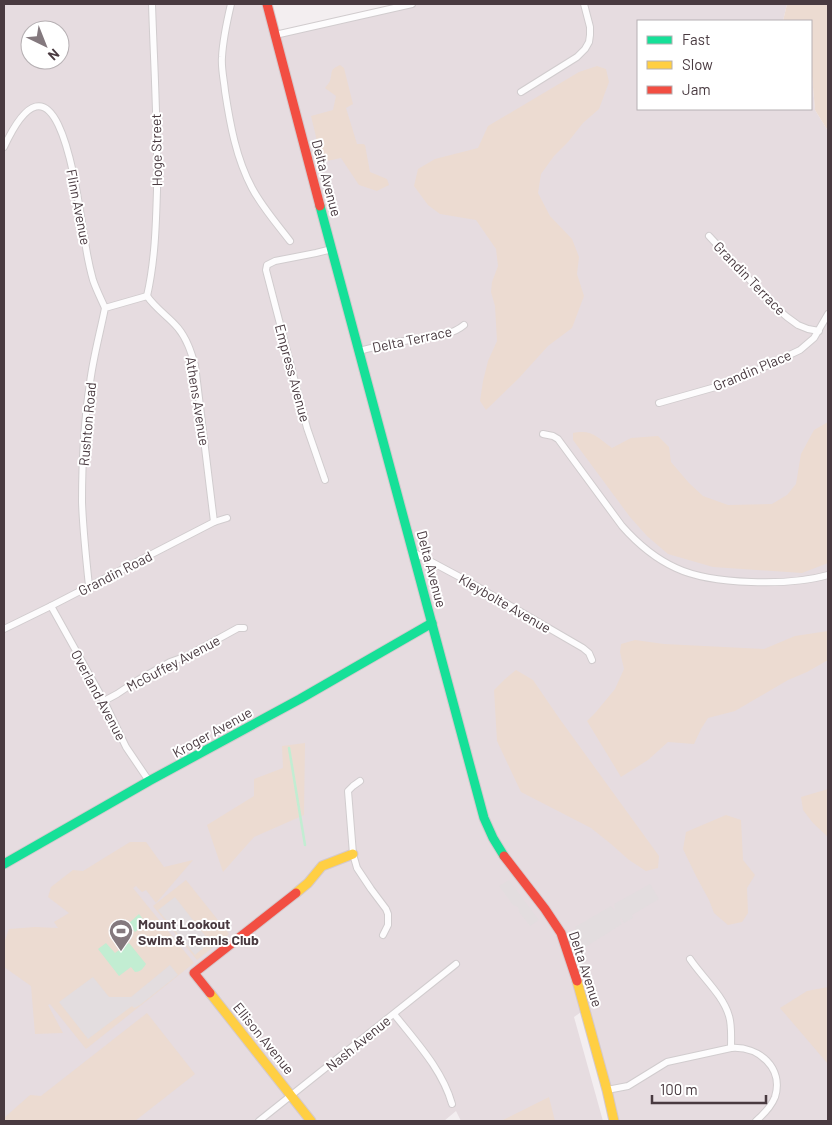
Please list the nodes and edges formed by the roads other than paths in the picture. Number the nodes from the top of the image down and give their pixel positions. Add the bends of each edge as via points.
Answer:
1 (152, 4) edge
2 (231, 4) edge
3 (267, 4) edge
4 (412, 4) edge
5 (584, 4) edge
6 (275, 35) junction
7 (522, 92) dead end
8 (4, 147) edge
9 (708, 236) dead end
10 (290, 241) dead end
11 (332, 249) junction
12 (147, 296) junction
13 (105, 308) junction
14 (828, 314) edge
15 (464, 325) dead end
16 (819, 331) junction
17 (359, 351) junction
18 (659, 403) dead end
19 (543, 434) dead end
20 (325, 480) dead end
21 (227, 518) dead end
22 (214, 522) junction
23 (413, 552) junction
24 (828, 574) edge
25 (89, 586) junction
26 (51, 606) junction
27 (432, 623) junction
28 (244, 628) dead end
29 (4, 630) edge
30 (592, 660) dead end
31 (104, 701) junction
32 (149, 781) junction
33 (360, 781) dead end
34 (353, 854) junction
35 (4, 863) edge
36 (382, 935) dead end
37 (690, 960) dead end
38 (456, 964) dead end
39 (394, 1014) junction
40 (731, 1048) junction
41 (607, 1090) junction
42 (292, 1096) junction
43 (452, 1104) dead end
44 (260, 1121) edge
45 (311, 1121) edge
46 (614, 1121) edge
47 (756, 1121) edge

1 - 12 street, Hoge Street via 157,160 155,245
2 - 10 street via 222,72 233,138 252,188
3 - 6 main road, Delta Avenue
4 - 6 street
5 - 7 street via 590,27 585,49
6 - 11 main road, Delta Avenue
8 - 13 street, Flinn Avenue via 12,130 31,108 44,107 53,114 63,134 93,280
9 - 16 street, Grandin Terrace via 787,317 798,325
11 - 17 main road, Delta Avenue
11 - 20 street, Empress Avenue via 274,261 267,265 266,270 307,428
12 - 13 street
12 - 22 street, Athens Avenue via 179,329 195,365
13 - 25 street, Rushton Road via 90,382 83,450 84,540
14 - 16 street, Grandin Place
15 - 17 street, Delta Terrace via 440,335
16 - 18 street, Grandin Place via 800,350 747,375
17 - 23 main road, Delta Avenue
19 - 24 street via 558,439 633,539 676,568 693,575 759,582 797,581
21 - 22 street, Grandin Road
22 - 25 street, Grandin Road
23 - 27 main road, Delta Avenue
23 - 30 street, Kleybolte Avenue via 584,648
25 - 26 street, Grandin Road
26 - 29 street, Grandin Road
26 - 31 street, Overland Avenue
27 - 32 main road, Kroger Avenue
27 - 41 main road, Delta Avenue via 484,818 503,855 561,933
28 - 31 street, McGuffey Avenue via 238,628 170,662
31 - 32 street, Overland Avenue via 126,747
32 - 35 main road, Kroger Avenue
33 - 34 street via 348,791
34 - 36 street via 357,868 388,914 388,925
34 - 42 main road, Ellison Avenue via 322,866 308,882 194,973
37 - 40 street via 725,1005 731,1024
38 - 39 street, Nash Avenue
39 - 42 street, Nash Avenue
39 - 43 street via 444,1080
40 - 41 street via 667,1062 628,1086
40 - 47 street via 748,1049 764,1057 776,1078 775,1096 768,1110
41 - 46 main road, Delta Avenue
42 - 44 street, Nash Avenue
42 - 45 main road, Ellison Avenue

